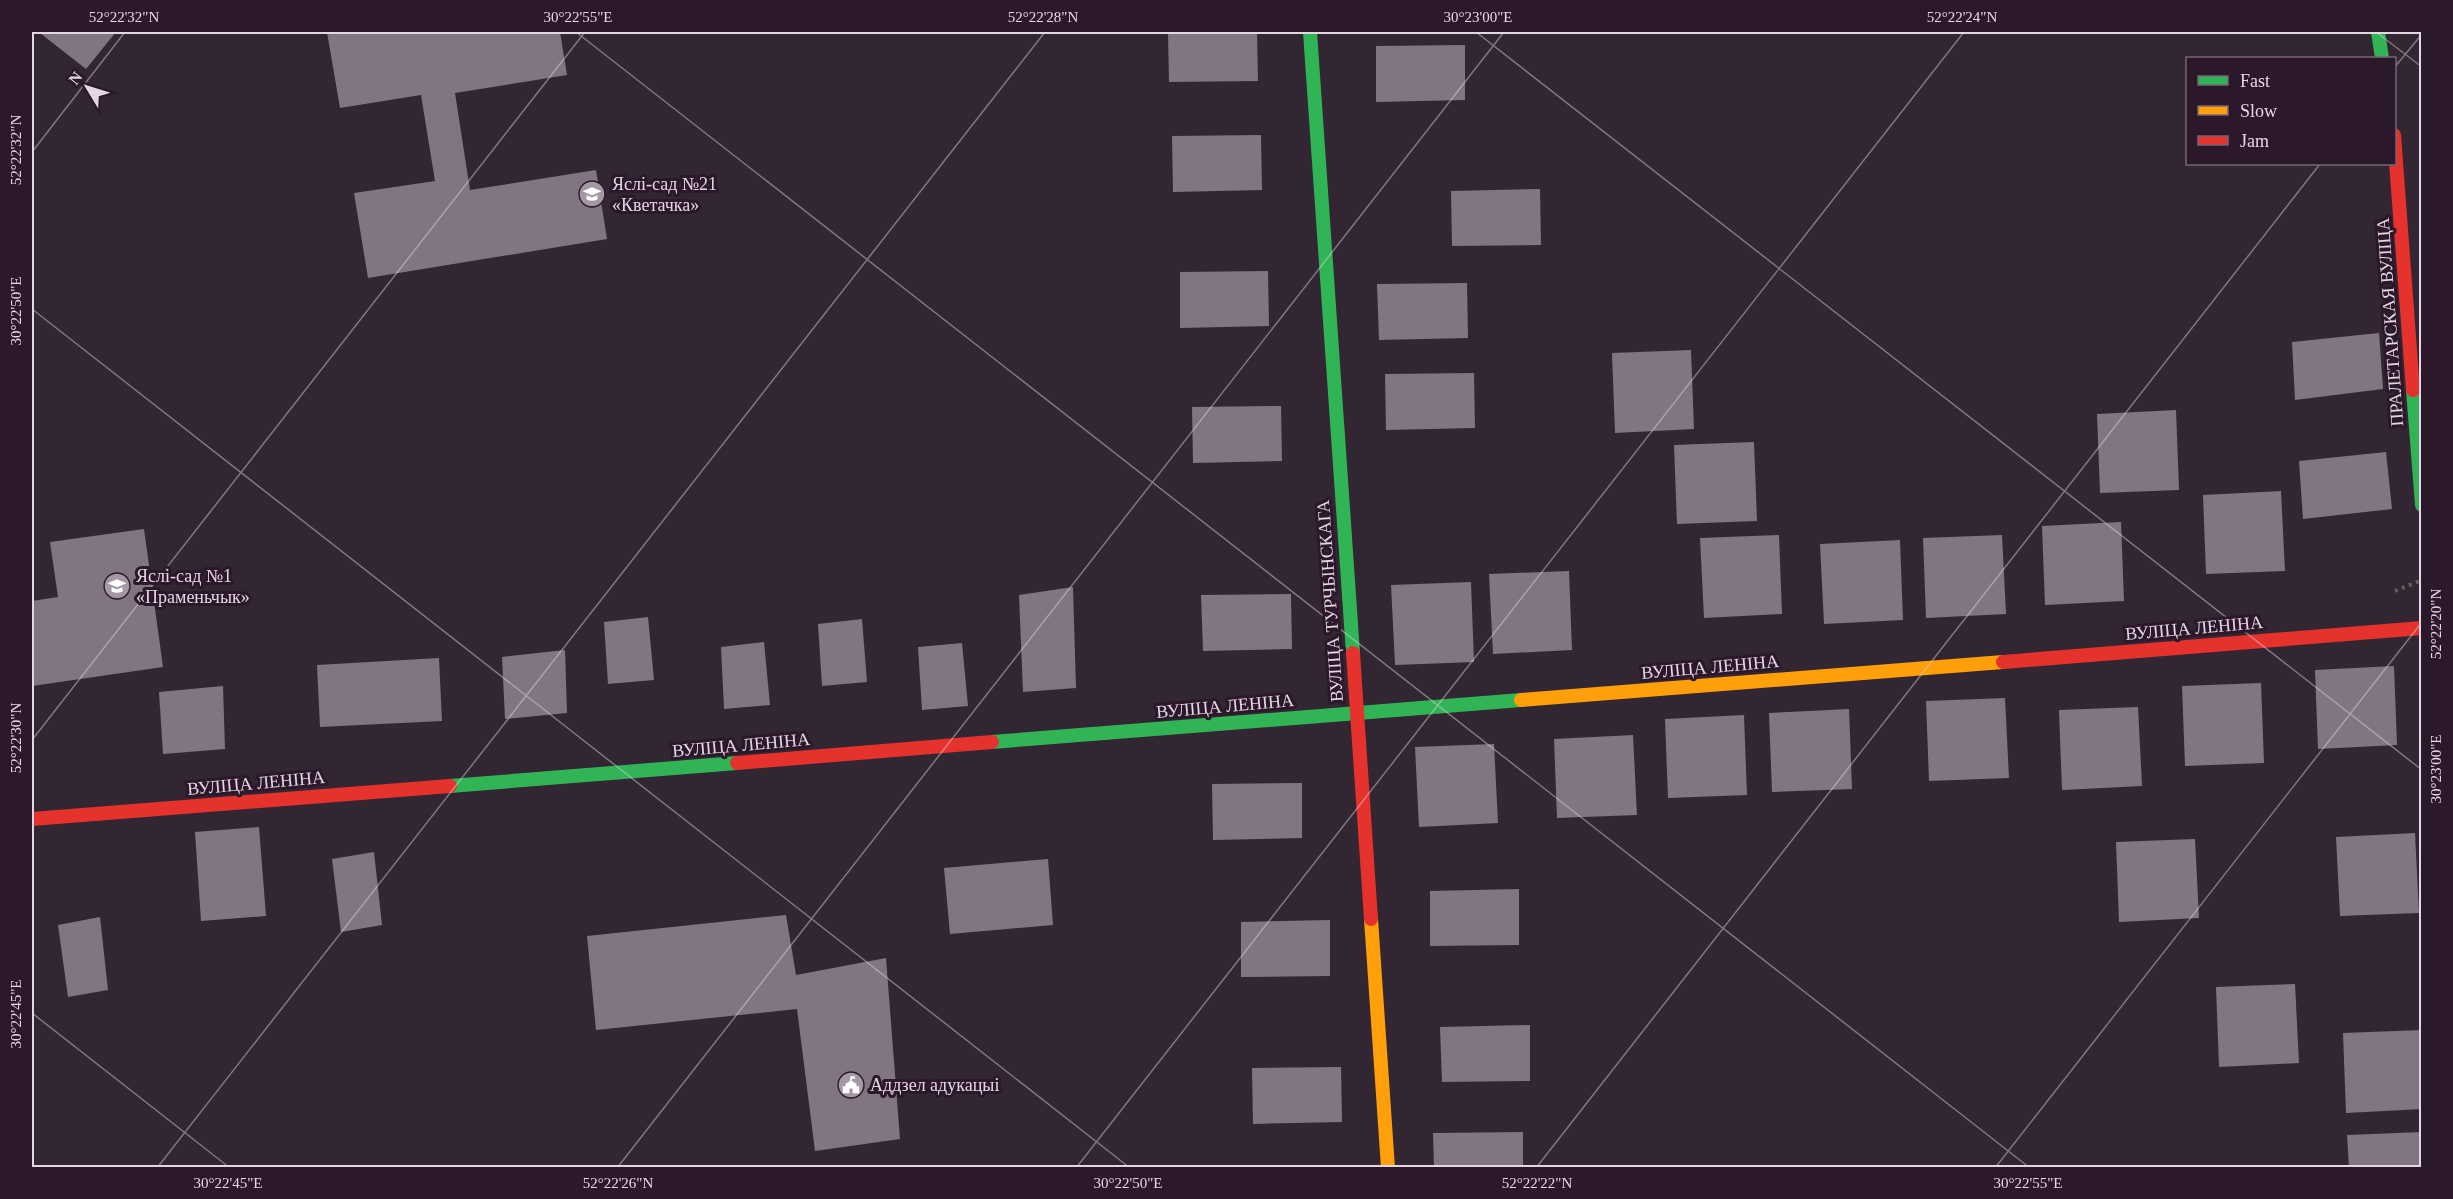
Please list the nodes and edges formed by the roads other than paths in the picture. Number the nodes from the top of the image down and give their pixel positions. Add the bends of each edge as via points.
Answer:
1 (1310, 32) edge
2 (2378, 32) edge
3 (2382, 57) edge
4 (2396, 162) edge
5 (2421, 505) edge
6 (2421, 628) edge
7 (1355, 713) junction
8 (32, 819) edge
9 (1388, 1167) edge

1 - 7 street, ВУЛІЦА ТУРЧЫНСКАГА
2 - 3 street
4 - 5 street, ПРАЛЕТАРСКАЯ ВУЛІЦА
6 - 7 street, ВУЛІЦА ЛЕНІНА
7 - 8 street, ВУЛІЦА ЛЕНІНА
7 - 9 street, ВУЛІЦА ТУРЧЫНСКАГА

